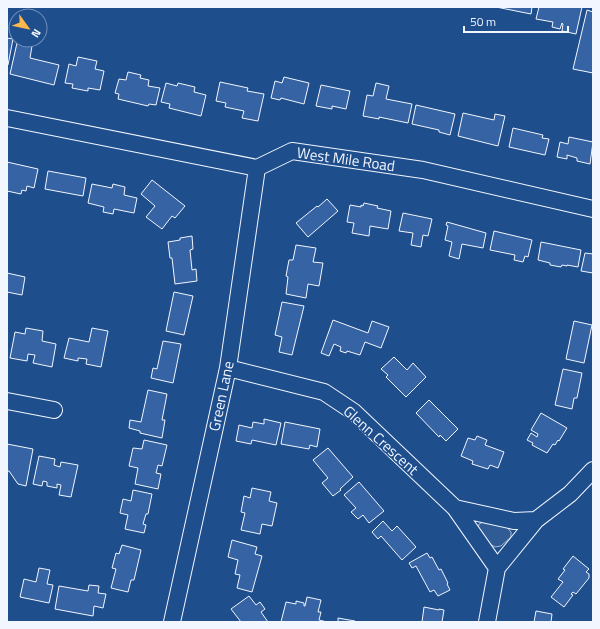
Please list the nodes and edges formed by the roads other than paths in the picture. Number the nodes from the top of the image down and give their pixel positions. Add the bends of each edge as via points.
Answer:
1 (7, 118) edge
2 (257, 168) junction
3 (593, 209) edge
4 (228, 368) junction
5 (7, 401) edge
6 (54, 410) dead end
7 (593, 470) edge
8 (455, 508) junction
9 (536, 520) junction
10 (497, 568) junction
11 (172, 622) edge
12 (487, 622) edge

1 - 2 street
2 - 3 street, West Mile Road via 292,151 423,170
2 - 4 street, Green Lane
4 - 8 street, Glenn Crescent via 324,392 354,412
4 - 11 street, Green Lane
5 - 6 street
7 - 9 street via 570,494
8 - 9 street via 514,521
8 - 10 street, Glenn Crescent
9 - 10 street
10 - 12 street

